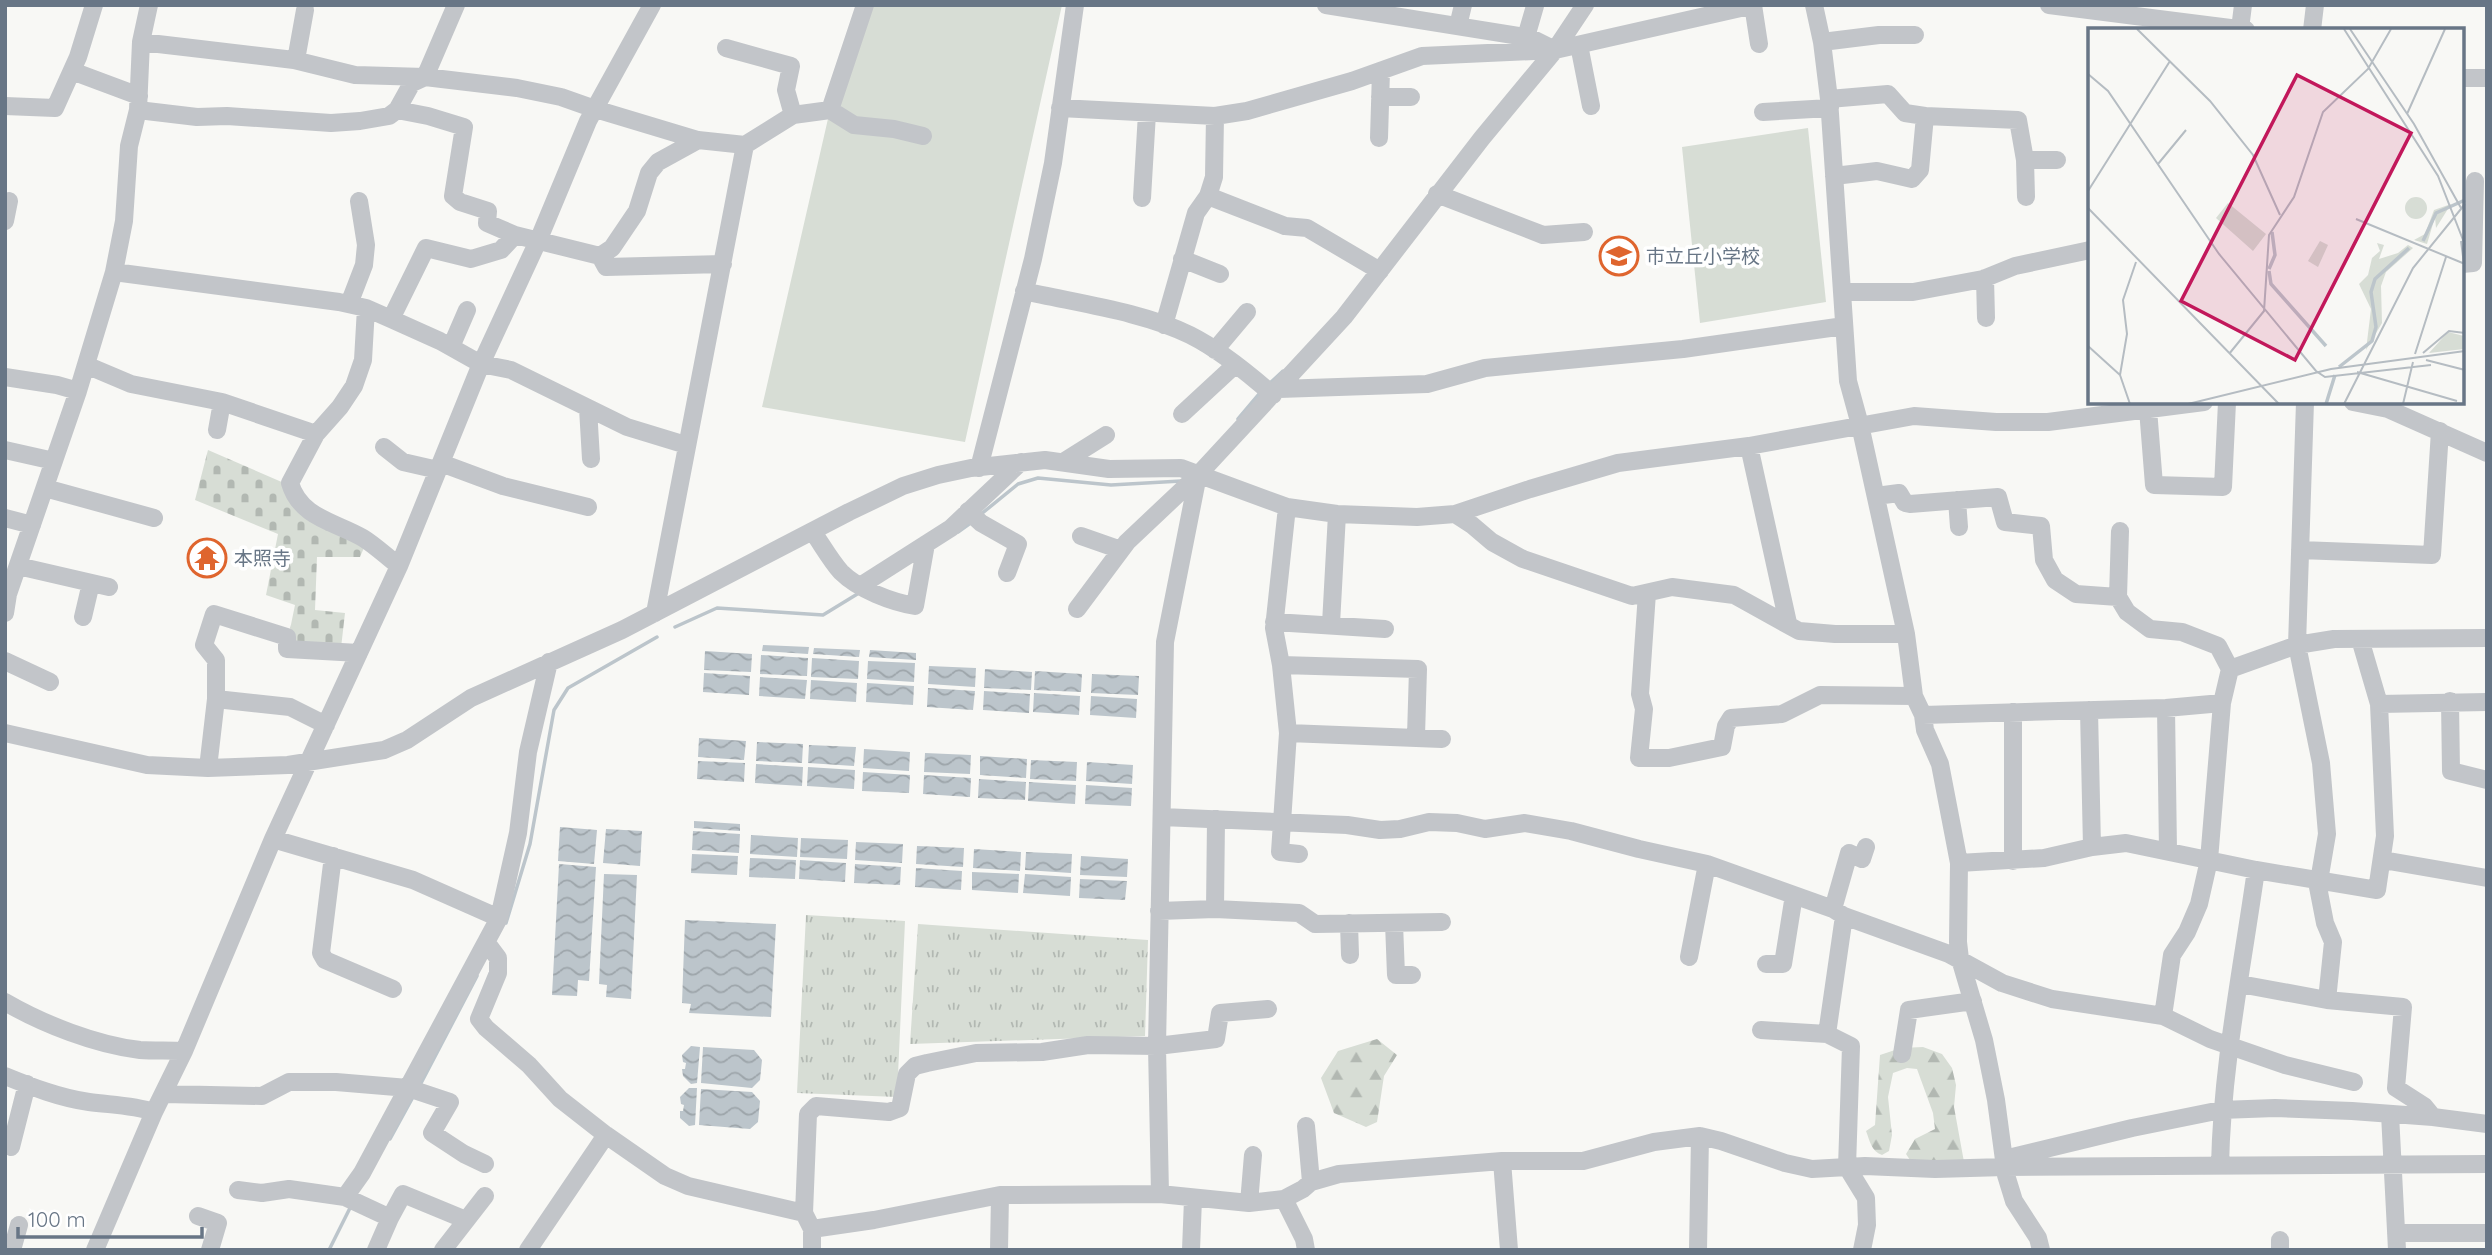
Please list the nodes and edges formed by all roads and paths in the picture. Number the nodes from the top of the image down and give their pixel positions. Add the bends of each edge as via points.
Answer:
1 (94, 5) edge
2 (149, 5) edge
3 (456, 5) edge
4 (652, 5) edge
5 (864, 5) edge
6 (1076, 5) edge
7 (1326, 5) edge
8 (1463, 5) edge
9 (1585, 5) edge
10 (1753, 5) edge
11 (1814, 5) edge
12 (2049, 5) edge
13 (2243, 5) edge
14 (2315, 5) edge
15 (1535, 6) edge
16 (305, 10) dead end
17 (1458, 26) junction
18 (2235, 28) edge
19 (2243, 28) edge
20 (2312, 28) edge
21 (1915, 35) dead end
22 (1526, 37) junction
23 (141, 42) junction
24 (1822, 42) junction
25 (1759, 44) dead end
26 (1579, 45) junction
27 (726, 48) dead end
28 (1555, 50) junction
29 (296, 60) junction
30 (72, 71) junction
31 (1381, 71) junction
32 (425, 78) junction
33 (2464, 78) edge
34 (2487, 78) edge
35 (1380, 97) junction
36 (1411, 97) dead end
37 (139, 103) junction
38 (1830, 103) junction
39 (5, 106) edge
40 (1591, 106) dead end
41 (1060, 108) junction
42 (595, 109) junction
43 (397, 110) junction
44 (830, 110) junction
45 (1763, 112) dead end
46 (1147, 113) junction
47 (793, 115) junction
48 (1216, 116) junction
49 (1925, 116) junction
50 (923, 136) dead end
51 (1379, 138) dead end
52 (698, 140) junction
53 (745, 145) junction
54 (2025, 160) junction
55 (2057, 160) dead end
56 (1834, 176) junction
57 (2475, 181) edge
58 (1437, 194) junction
59 (1208, 196) junction
60 (2026, 197) dead end
61 (1142, 198) dead end
62 (9, 201) dead end
63 (359, 201) dead end
64 (5, 221) edge
65 (1584, 232) dead end
66 (515, 234) junction
67 (538, 241) junction
68 (2088, 250) edge
69 (600, 256) junction
70 (1182, 259) junction
71 (723, 264) junction
72 (2464, 264) edge
73 (1374, 267) junction
74 (114, 272) junction
75 (1220, 274) dead end
76 (1985, 278) junction
77 (1024, 291) junction
78 (1843, 292) junction
79 (357, 306) junction
80 (467, 310) dead end
81 (1247, 312) dead end
82 (1986, 318) dead end
83 (391, 319) junction
84 (1164, 325) junction
85 (1844, 326) junction
86 (451, 347) junction
87 (1215, 350) junction
88 (481, 364) junction
89 (86, 365) junction
90 (1235, 365) junction
91 (5, 377) edge
92 (1270, 390) junction
93 (78, 391) junction
94 (222, 402) junction
95 (2180, 404) edge
96 (2227, 404) edge
97 (2305, 404) edge
98 (2363, 404) edge
99 (2157, 406) edge
100 (588, 408) junction
101 (1182, 414) dead end
102 (1860, 425) junction
103 (217, 430) dead end
104 (2440, 431) junction
105 (316, 435) junction
106 (1106, 435) dead end
107 (687, 445) junction
108 (1749, 446) junction
109 (384, 447) dead end
110 (5, 450) edge
111 (2487, 453) edge
112 (592, 459) dead end
113 (54, 461) junction
114 (1021, 462) junction
115 (1063, 463) junction
116 (439, 467) junction
117 (979, 468) junction
118 (1192, 473) junction
119 (45, 488) junction
120 (1876, 496) junction
121 (1957, 500) junction
122 (588, 507) dead end
123 (1287, 507) junction
124 (1337, 513) junction
125 (1455, 514) junction
126 (973, 516) junction
127 (5, 518) edge
128 (154, 518) dead end
129 (32, 525) junction
130 (1959, 527) dead end
131 (2120, 531) dead end
132 (813, 532) junction
133 (1080, 536) dead end
134 (925, 550) junction
135 (1121, 550) junction
136 (2300, 550) junction
137 (18, 566) junction
138 (399, 566) junction
139 (1007, 573) dead end
140 (865, 588) junction
141 (1647, 593) junction
142 (2118, 597) junction
143 (1077, 609) dead end
144 (5, 613) edge
145 (654, 613) junction
146 (83, 617) dead end
147 (1274, 622) junction
148 (1788, 623) junction
149 (1331, 625) junction
150 (1385, 629) dead end
151 (1906, 635) junction
152 (2487, 638) edge
153 (2360, 639) junction
154 (2297, 645) junction
155 (359, 653) junction
156 (5, 661) edge
157 (548, 662) junction
158 (1281, 665) junction
159 (2230, 670) junction
160 (50, 682) dead end
161 (1914, 696) junction
162 (216, 699) junction
163 (2450, 701) junction
164 (2487, 702) edge
165 (2222, 703) junction
166 (2379, 704) junction
167 (2166, 708) junction
168 (2089, 710) junction
169 (2013, 712) junction
170 (1923, 715) junction
171 (326, 725) junction
172 (5, 733) edge
173 (1288, 733) junction
174 (1416, 736) junction
175 (1442, 739) dead end
176 (311, 760) junction
177 (208, 768) junction
178 (2487, 780) edge
179 (1162, 817) junction
180 (1216, 818) junction
181 (1281, 822) junction
182 (273, 839) junction
183 (1866, 847) dead end
184 (2092, 847) junction
185 (2168, 851) junction
186 (1299, 854) dead end
187 (333, 856) junction
188 (2209, 860) junction
189 (2383, 860) junction
190 (2013, 861) junction
191 (1959, 863) junction
192 (1707, 864) junction
193 (2256, 870) junction
194 (2487, 878) edge
195 (2320, 880) junction
196 (1794, 895) junction
197 (1215, 909) junction
198 (1159, 911) junction
199 (1839, 912) junction
200 (499, 918) junction
201 (1442, 922) dead end
202 (1349, 923) junction
203 (1394, 923) junction
204 (486, 942) junction
205 (1350, 955) dead end
206 (1689, 957) dead end
207 (1960, 959) junction
208 (1766, 964) dead end
209 (1412, 975) dead end
210 (2240, 985) junction
211 (393, 989) dead end
212 (2327, 1000) junction
213 (5, 1002) edge
214 (1973, 1002) junction
215 (1268, 1009) dead end
216 (2163, 1016) junction
217 (1761, 1030) dead end
218 (1827, 1034) junction
219 (2228, 1045) junction
220 (1157, 1046) junction
221 (184, 1051) junction
222 (1902, 1054) dead end
223 (5, 1076) edge
224 (2354, 1082) dead end
225 (27, 1084) junction
226 (408, 1088) junction
227 (164, 1094) junction
228 (2221, 1110) junction
229 (154, 1112) junction
230 (2390, 1114) junction
231 (2432, 1117) junction
232 (2487, 1124) edge
233 (1306, 1126) dead end
234 (606, 1135) junction
235 (1700, 1136) junction
236 (10, 1147) dead end
237 (1253, 1155) dead end
238 (1502, 1161) junction
239 (2004, 1163) junction
240 (485, 1164) dead end
241 (2487, 1164) edge
242 (2391, 1165) junction
243 (2220, 1166) junction
244 (1847, 1167) junction
245 (1311, 1182) junction
246 (238, 1191) dead end
247 (1160, 1194) junction
248 (1000, 1195) junction
249 (485, 1196) dead end
250 (345, 1197) junction
251 (1194, 1199) junction
252 (1284, 1199) junction
253 (1249, 1203) junction
254 (198, 1216) dead end
255 (390, 1219) junction
256 (466, 1220) junction
257 (808, 1221) junction
258 (19, 1225) dead end
259 (2487, 1234) edge
260 (2396, 1241) edge
261 (12, 1250) edge
262 (95, 1250) edge
263 (210, 1250) edge
264 (376, 1250) edge
265 (443, 1250) edge
266 (528, 1250) edge
267 (812, 1250) edge
268 (999, 1250) edge
269 (1191, 1250) edge
270 (1306, 1250) edge
271 (1509, 1250) edge
272 (1698, 1250) edge
273 (1862, 1250) edge
274 (2041, 1250) edge
275 (2479, 1250) edge

1 - 30 street
2 - 23 street
3 - 32 street
4 - 42 street
5 - 44 street
6 - 41 street
7 - 17 street
8 - 17 street
9 - 28 street
10 - 25 street
10 - 26 street
11 - 24 street
12 - 18 street
13 - 19 street
14 - 20 street
15 - 22 street
16 - 29 street
17 - 22 street
21 - 24 street
22 - 28 street
23 - 29 street
23 - 37 street
24 - 38 street
26 - 28 street
26 - 40 street
27 - 47 street via 791,66 786,90
28 - 31 street via 1422,56
28 - 58 street
29 - 32 street via 355,75
30 - 37 street
30 - 39 street via 55,108
31 - 35 street
31 - 48 street
32 - 42 street via 517,88
32 - 43 street via 412,83
33 - 34 street
35 - 36 street
35 - 51 street
37 - 43 street via 197,117 331,123 389,116
37 - 74 street via 129,146 124,222
38 - 45 street
38 - 49 street via 1888,94 1905,113
38 - 56 street
41 - 46 street
41 - 77 street via 1053,163
42 - 52 street
42 - 67 street
43 - 66 street via 464,127 453,196 488,211 487,223
44 - 47 street
44 - 50 street via 854,125
46 - 48 street
46 - 61 street
47 - 53 street
48 - 59 street via 1214,177
49 - 54 street via 2018,120
49 - 56 street via 1920,170 1912,179 1877,171
52 - 53 street
52 - 69 street via 658,162 649,173 637,211 612,248
53 - 71 street
54 - 55 street
54 - 60 street
56 - 78 street
57 - 72 street via 2473,263
58 - 65 street via 1543,235
58 - 73 street
59 - 70 street via 1196,213
59 - 73 street via 1284,226 1307,228
62 - 64 street
63 - 79 street via 366,244
66 - 67 street
66 - 83 street via 501,250 471,259 426,248
67 - 69 street
67 - 88 street
68 - 76 street via 2015,266
69 - 71 street via 607,267
70 - 75 street
70 - 84 street
71 - 107 street
73 - 92 street via 1344,317
74 - 79 street
74 - 89 street
76 - 78 street via 1913,292
76 - 82 street
77 - 84 street
77 - 117 street
78 - 85 street
79 - 83 street
79 - 105 street via 363,360 354,386
80 - 86 street
81 - 87 street
83 - 86 street
84 - 87 street
85 - 92 street via 1683,349 1485,368 1427,384
85 - 102 street via 1848,381
86 - 88 street
87 - 90 street
88 - 100 street via 511,370
88 - 116 street
89 - 93 street
89 - 94 street via 131,384
90 - 92 street
90 - 101 street
91 - 93 street
92 - 118 street
93 - 113 street
94 - 103 street
94 - 105 street
95 - 99 street
96 - 99 street via 2222,486 2154,485
97 - 136 street
98 - 104 street via 2388,409
99 - 102 street via 2048,422 1914,416
100 - 107 street via 627,427
100 - 112 street
102 - 108 street
102 - 120 street
104 - 111 street
104 - 136 street via 2432,555
105 - 138 street via 290,483 294,497 321,519 363,538
106 - 115 street
107 - 145 street
108 - 125 street via 1618,463
108 - 148 street
109 - 116 street via 403,462
110 - 113 street
113 - 119 street
114 - 115 street
114 - 117 street
114 - 126 street
115 - 118 street
116 - 122 street
116 - 138 street
117 - 132 street via 903,486
118 - 123 street
118 - 135 street
118 - 179 street via 1165,642
119 - 128 street
119 - 129 street
120 - 121 street via 1899,493 1910,505
120 - 151 street
121 - 130 street
121 - 142 street via 1998,497 2005,522 2041,526 2044,561 2055,580 2077,594
123 - 124 street
123 - 147 street
124 - 125 street
124 - 149 street
125 - 141 street via 1523,559 1632,596
126 - 134 street
126 - 139 street via 1018,544
127 - 129 street
129 - 137 street
131 - 142 street
132 - 140 street via 842,572
132 - 145 street
133 - 135 street
134 - 140 street
134 - 140 street via 915,606
135 - 143 street
136 - 154 street
137 - 144 street
137 - 146 street via 100,585
138 - 155 street
141 - 148 street via 1672,587 1734,596
141 - 161 street via 1639,758 1669,758 1722,747 1731,718 1782,714 1819,695
142 - 159 street via 2127,612 2150,629 2182,632 2218,646
145 - 157 street
147 - 149 street
147 - 158 street
148 - 151 street via 1799,631
149 - 150 street
151 - 161 street
152 - 153 street
153 - 154 street
153 - 166 street
154 - 159 street
154 - 195 street via 2321,763 2327,834
155 - 162 street via 287,649 287,637 214,614 204,645 216,660
155 - 171 street
156 - 160 street
157 - 176 street via 471,698 384,750
157 - 200 street
158 - 173 street
158 - 174 street via 1418,669
159 - 165 street
161 - 170 street
162 - 171 street via 290,707
162 - 177 street
163 - 164 street
163 - 166 street
163 - 178 street via 2451,771
165 - 167 street
165 - 188 street
166 - 189 street via 2385,799
167 - 168 street
167 - 185 street
168 - 169 street
168 - 184 street
169 - 170 street
169 - 190 street
170 - 191 street via 1940,764
171 - 176 street
172 - 177 street via 147,765
173 - 174 street
173 - 181 street
174 - 175 street
176 - 177 street
176 - 182 street
179 - 180 street
179 - 198 street
180 - 181 street
180 - 197 street
181 - 186 street via 1280,852
181 - 192 street via 1380,830 1429,822 1485,829 1525,823
182 - 187 street
182 - 221 street
183 - 199 street via 1862,859 1849,853
184 - 185 street via 2126,843
184 - 190 street
185 - 188 street
187 - 200 street via 414,880
187 - 211 street via 321,953 325,960
188 - 193 street
188 - 216 street via 2199,904 2172,955
189 - 194 street
189 - 195 street via 2377,890
190 - 191 street
191 - 207 street
192 - 196 street
192 - 206 street
193 - 195 street
193 - 210 street
195 - 212 street via 2325,923 2333,942
196 - 199 street
196 - 208 street via 1783,964
197 - 198 street
197 - 202 street via 1299,913 1315,924
198 - 220 street
199 - 207 street
199 - 218 street
200 - 204 street
201 - 203 street
202 - 203 street
202 - 205 street
203 - 209 street via 1396,975
204 - 226 street
204 - 234 street via 498,958 499,973 480,1019 560,1098
207 - 214 street
207 - 216 street via 2002,983 2052,999
210 - 212 street
210 - 219 street
212 - 231 street via 2403,1007 2396,1088 2424,1106
213 - 221 street via 103,1043
214 - 222 street via 1909,1010
214 - 239 street via 1991,1076
215 - 220 street via 1220,1013 1216,1039
216 - 219 street
217 - 218 street
218 - 244 street via 1851,1046
219 - 224 street
219 - 228 street
220 - 247 street
220 - 257 street via 1088,1045 1042,1052 976,1053 915,1066 907,1074 900,1108 889,1112 816,1106 807,1114
221 - 227 street
223 - 225 street
225 - 229 street via 88,1102
225 - 236 street
226 - 227 street via 289,1082 262,1096
226 - 240 street via 450,1102 432,1133
226 - 250 street
227 - 229 street
228 - 230 street
228 - 239 street
228 - 243 street
229 - 262 street
230 - 231 street
230 - 242 street
231 - 232 street
233 - 245 street
234 - 257 street via 688,1186
234 - 266 street
235 - 238 street via 1654,1142 1583,1161
235 - 244 street via 1812,1169
235 - 272 street
237 - 253 street
238 - 245 street via 1339,1174
238 - 271 street
239 - 243 street
239 - 244 street via 1935,1169
239 - 274 street via 2014,1201
241 - 242 street
242 - 243 street
242 - 260 street
244 - 273 street via 1866,1198
245 - 252 street
246 - 250 street via 262,1194 289,1189
247 - 248 street
247 - 251 street
248 - 257 street via 874,1220
248 - 268 street
249 - 256 street
250 - 255 street
251 - 253 street
251 - 269 street
252 - 253 street
252 - 270 street
254 - 263 street via 218,1223
255 - 256 street via 403,1194
255 - 264 street
256 - 265 street
257 - 267 street
258 - 261 street
259 - 260 street
259 - 275 street

